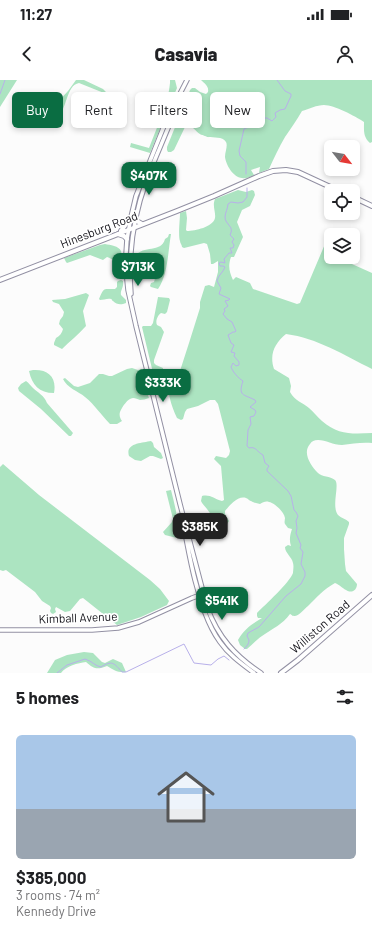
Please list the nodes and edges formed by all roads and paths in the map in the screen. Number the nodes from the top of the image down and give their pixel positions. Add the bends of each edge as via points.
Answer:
1 (186, 82) edge
2 (324, 184) edge
3 (360, 200) edge
4 (372, 206) edge
5 (131, 217) junction
6 (135, 220) junction
7 (142, 224) junction
8 (134, 227) junction
9 (129, 229) junction
10 (118, 234) junction
11 (127, 239) junction
12 (0, 280) edge
13 (131, 305) junction
14 (201, 595) junction
15 (372, 595) edge
16 (0, 630) edge
17 (241, 663) junction
18 (246, 663) junction
19 (254, 673) edge
20 (261, 673) edge
21 (281, 673) edge

1 - 5 main road via 166,121 136,196
1 - 6 main road via 140,198
2 - 7 main road, Hinesburg Road via 298,172 277,170
3 - 4 main road
5 - 9 main road
5 - 10 main road
6 - 7 main road
6 - 8 main road
7 - 8 main road, Hinesburg Road
8 - 9 main road, Hinesburg Road
8 - 13 main road via 130,266
9 - 10 main road, Hinesburg Road
9 - 11 main road
10 - 11 main road
10 - 12 main road, Hinesburg Road
11 - 13 main road via 126,275
13 - 14 main road
14 - 16 main road, Kimball Avenue via 139,622 118,628
14 - 17 main road via 211,628 220,642
14 - 18 main road via 220,634
15 - 21 main road, Williston Road
17 - 18 main road
17 - 19 main road
18 - 20 main road

